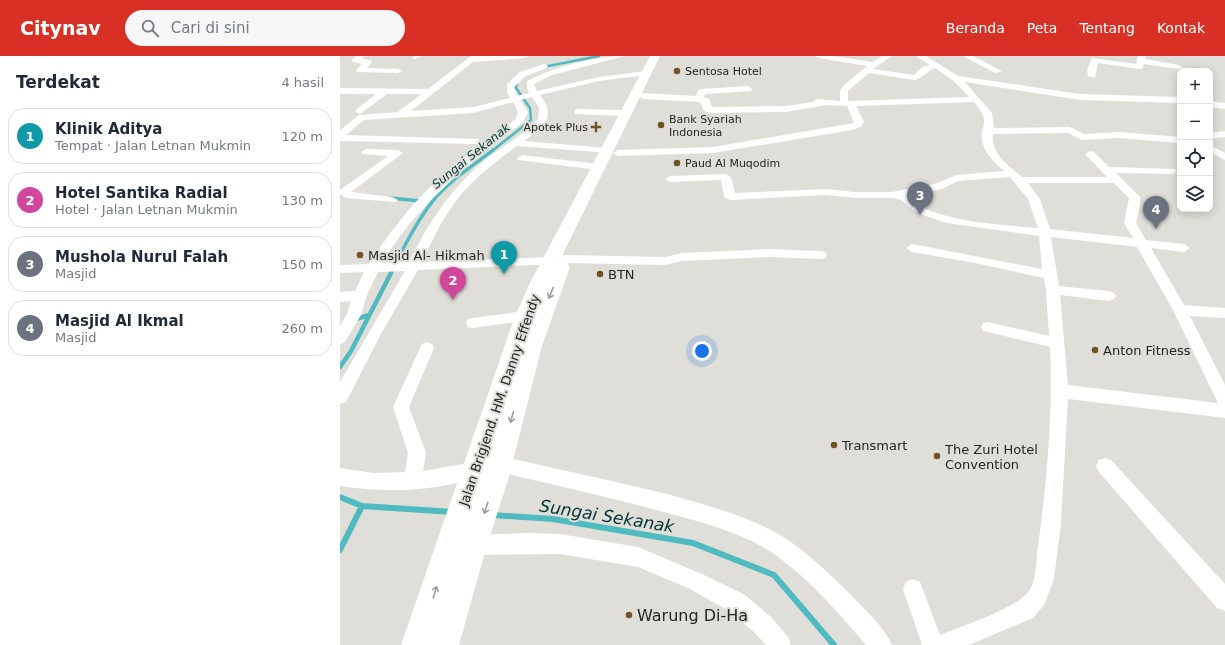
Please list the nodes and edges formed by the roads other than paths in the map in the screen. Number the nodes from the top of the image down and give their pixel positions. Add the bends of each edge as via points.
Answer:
1 (361, 56) edge
2 (587, 56) edge
3 (621, 56) edge
4 (656, 56) edge
5 (819, 56) edge
6 (888, 56) edge
7 (920, 56) edge
8 (967, 56) edge
9 (528, 57) edge
10 (475, 58) edge
11 (1142, 58) edge
12 (936, 65) junction
13 (1179, 67) dead end
14 (870, 68) junction
15 (398, 71) dead end
16 (998, 71) dead end
17 (1092, 76) dead end
18 (955, 78) junction
19 (644, 84) junction
20 (1077, 87) dead end
21 (748, 90) dead end
22 (340, 91) edge
23 (384, 92) junction
24 (432, 92) junction
25 (533, 94) junction
26 (1072, 95) junction
27 (515, 99) junction
28 (698, 99) junction
29 (976, 99) junction
30 (792, 100) dead end
31 (1177, 100) edge
32 (826, 102) junction
33 (847, 104) junction
34 (1213, 104) edge
35 (1225, 106) edge
36 (360, 111) dead end
37 (578, 112) dead end
38 (625, 113) junction
39 (399, 116) junction
40 (988, 131) junction
41 (1225, 134) edge
42 (340, 135) edge
43 (1213, 136) edge
44 (340, 138) edge
45 (1177, 140) edge
46 (475, 141) dead end
47 (515, 143) junction
48 (1213, 150) edge
49 (366, 152) dead end
50 (1090, 154) dead end
51 (608, 157) junction
52 (1225, 157) edge
53 (522, 158) dead end
54 (1107, 170) junction
55 (1171, 171) dead end
56 (1016, 177) junction
57 (670, 179) dead end
58 (1116, 180) junction
59 (347, 194) junction
60 (892, 195) junction
61 (392, 200) dead end
62 (340, 205) edge
63 (1044, 232) junction
64 (1144, 244) junction
65 (912, 248) dead end
66 (1184, 248) dead end
67 (821, 255) dead end
68 (558, 260) junction
69 (411, 266) junction
70 (376, 268) junction
71 (340, 269) edge
72 (1048, 275) junction
73 (1053, 290) junction
74 (360, 295) junction
75 (1109, 296) dead end
76 (340, 297) edge
77 (1180, 310) junction
78 (1225, 313) edge
79 (525, 316) junction
80 (473, 323) dead end
81 (988, 327) dead end
82 (342, 334) edge
83 (1056, 343) junction
84 (427, 348) dead end
85 (1060, 391) junction
86 (340, 397) edge
87 (1225, 401) edge
88 (1225, 411) edge
89 (1105, 466) dead end
90 (485, 473) junction
91 (340, 477) edge
92 (413, 481) junction
93 (467, 542) junction
94 (913, 589) dead end
95 (1225, 600) edge
96 (433, 636) edge
97 (780, 645) edge
98 (881, 645) edge
99 (933, 645) edge
100 (943, 645) edge

1 - 15 street via 355,61 368,62 360,70
2 - 27 street via 523,74 510,86
3 - 25 street via 540,76 530,84
4 - 19 street, Jalan Brigjend. HM. Danny Effendy
5 - 14 street
6 - 14 street
7 - 12 street
8 - 16 street
9 - 10 street
10 - 24 street
11 - 13 street
11 - 17 street via 1138,67 1096,60 1091,70
12 - 14 street via 925,69 915,78
12 - 18 street
14 - 33 street via 844,90
18 - 26 street
18 - 29 street
19 - 25 street via 597,75
19 - 28 street
19 - 38 street, Jalan Brigjend. HM. Danny Effendy
19 - 51 street, Jalan Brigjend. HM. Danny Effendy
20 - 26 street
21 - 28 street via 701,92
22 - 23 street
23 - 24 street
23 - 36 street
24 - 39 street
25 - 27 street
25 - 47 street via 543,105 543,120
26 - 31 street
27 - 39 street via 473,110
27 - 70 street via 523,112 520,120 454,171 428,195 391,239
28 - 32 street via 706,101 706,107 712,110 779,109
29 - 33 street
29 - 40 street via 989,115
30 - 32 street
32 - 33 street
33 - 51 street via 859,122 858,125 713,150
34 - 35 street
37 - 38 street
38 - 51 street, Jalan Brigjend. HM. Danny Effendy
39 - 42 street via 362,117
40 - 45 street via 1070,130 1082,137 1118,135
40 - 56 street via 990,150
41 - 43 street
44 - 46 street
47 - 51 street
47 - 69 street via 488,163 455,195
48 - 52 street
49 - 59 street via 398,153
50 - 54 street
51 - 53 street
51 - 68 street, Jalan Brigjend. HM. Danny Effendy
51 - 68 street, Jalan Brigjend. HM. Danny Effendy
54 - 55 street
54 - 58 street
56 - 58 street
56 - 60 street via 956,178 938,186
56 - 63 street via 1033,197
57 - 60 street via 726,177 730,197 826,192
58 - 64 street via 1136,201 1130,221
59 - 61 street
59 - 62 street
60 - 63 street via 905,198 917,208 940,218
63 - 64 street
63 - 72 street
64 - 66 street
64 - 77 street
65 - 72 street
67 - 68 street via 769,253 682,257 665,261
68 - 69 street
68 - 79 street, Jalan Brigjend. HM. Danny Effendy via 538,285
68 -> 90 street, Jalan Brigjend. HM. Danny Effendy via 532,346
69 - 70 street
69 - 86 street
70 - 71 street
70 - 74 street
72 - 73 street
73 - 75 street
73 - 83 street
74 - 76 street
74 - 82 street via 354,315
77 - 78 street
77 - 87 street
79 - 80 street
79 - 90 street, Jalan Brigjend. HM. Danny Effendy
81 - 83 street
83 - 85 street
84 - 92 street via 401,406 418,452
85 - 88 street
85 - 100 street via 1051,523 1044,579 1038,598 1025,610
89 - 95 street
90 - 92 street
90 - 93 street, Jalan Brigjend. HM. Danny Effendy
90 - 98 street via 638,495 722,519 776,544 848,607
91 - 92 street via 382,483
93 - 96 street, Jalan Brigjend. HM. Danny Effendy
93 - 97 street via 560,544 638,557 689,578 737,603 763,625
94 - 99 street

